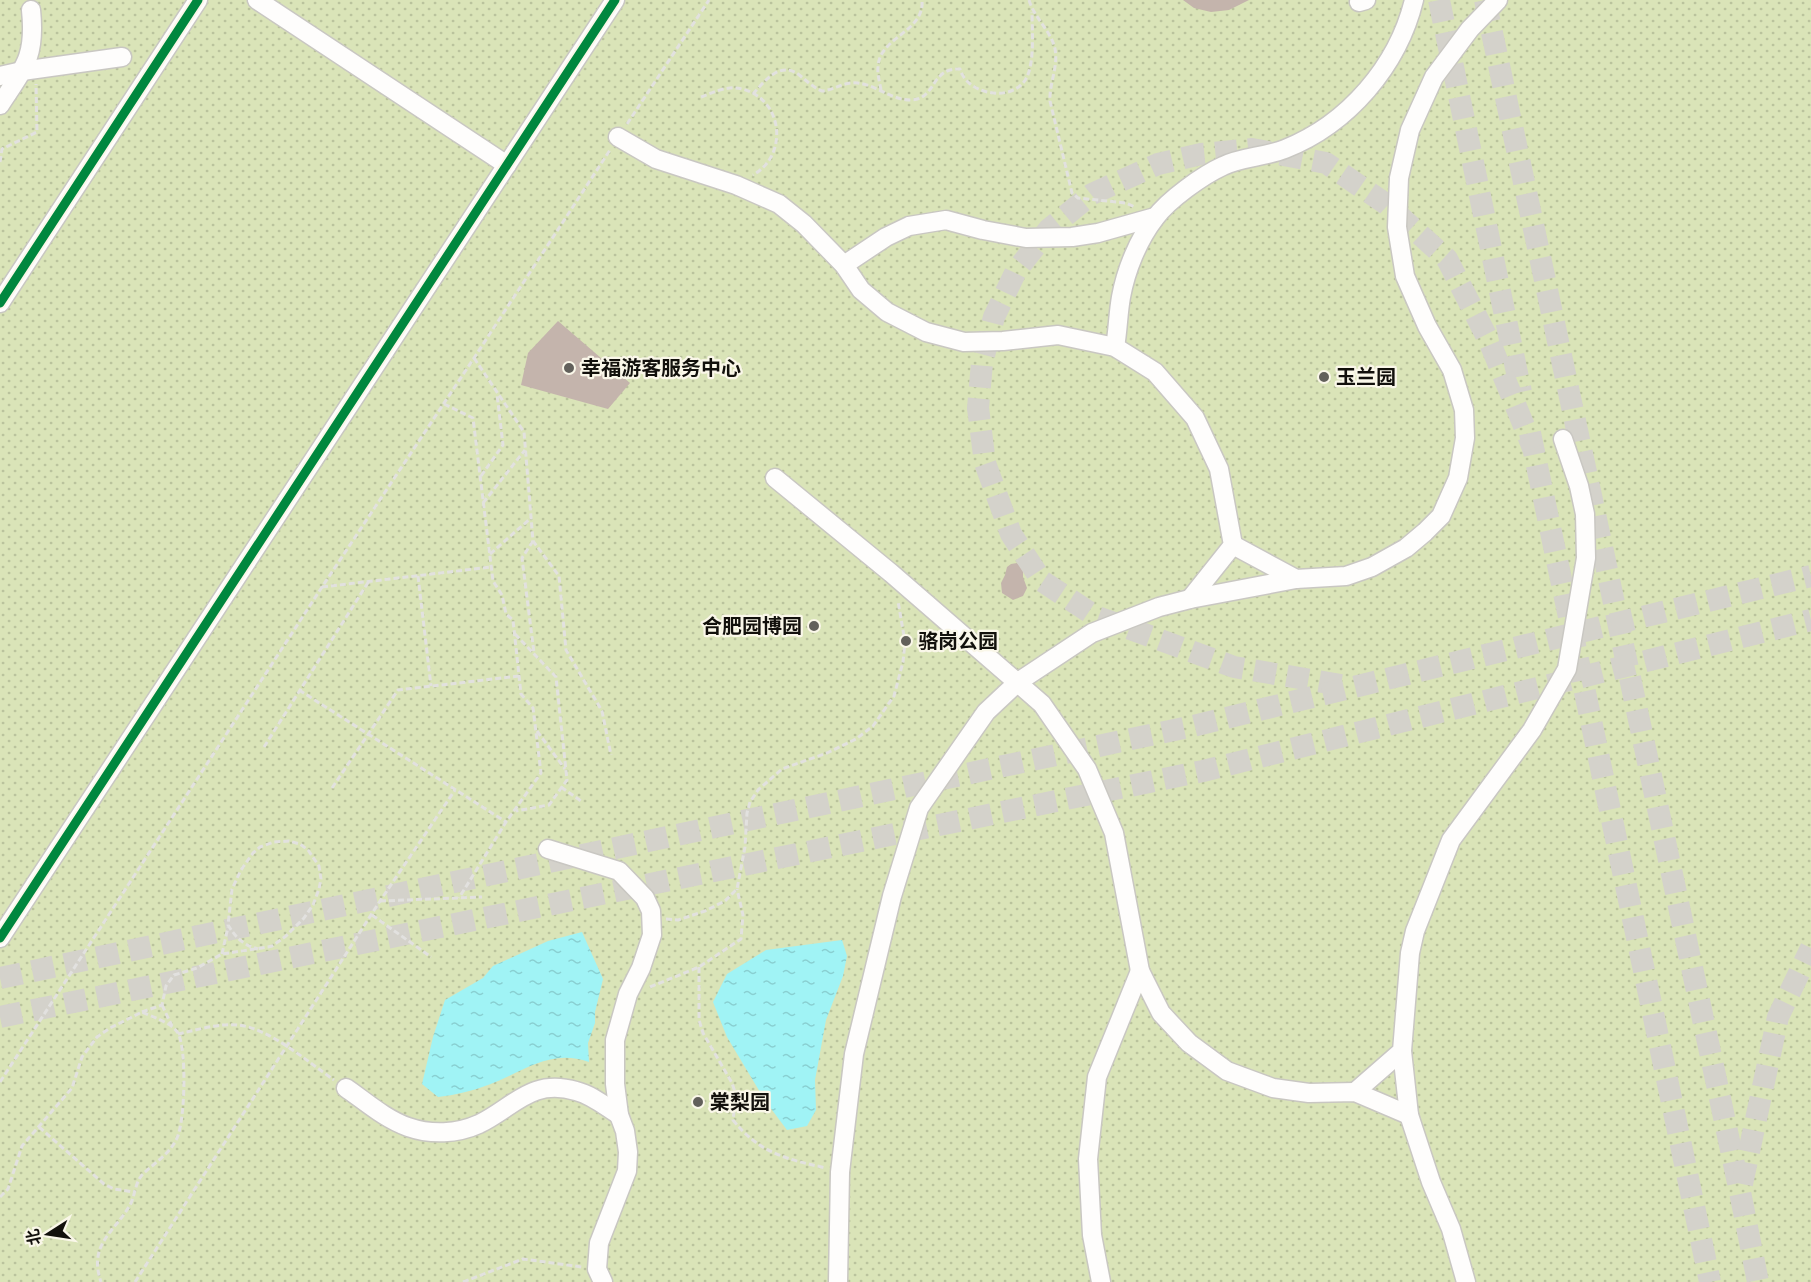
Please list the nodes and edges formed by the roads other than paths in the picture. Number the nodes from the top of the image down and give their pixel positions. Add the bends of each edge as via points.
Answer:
1 (198, 0) edge
2 (257, 0) edge
3 (615, 0) edge
4 (1414, 0) edge
5 (1498, 0) edge
6 (32, 10) dead end
7 (122, 57) dead end
8 (29, 70) junction
9 (0, 76) edge
10 (0, 105) edge
11 (618, 137) road end
12 (507, 165) junction
13 (1150, 219) junction
14 (844, 265) junction
15 (0, 303) edge
16 (1115, 347) junction
17 (1563, 439) dead end
18 (775, 478) dead end
19 (1233, 545) junction
20 (1296, 579) junction
21 (1190, 599) junction
22 (1018, 682) junction
23 (548, 849) dead end
24 (0, 938) edge
25 (1140, 971) junction
26 (1402, 1051) junction
27 (346, 1088) road end
28 (1355, 1092) junction
29 (620, 1115) junction
30 (1409, 1115) junction
31 (600, 1275) edge
32 (838, 1282) edge
33 (1101, 1282) edge
34 (1466, 1282) edge

1 - 15 street
2 - 12 street
3 - 12 street
4 - 13 street via 1408,23 1388,62 1364,94 1328,124 1291,146 1224,165 1186,188
5 - 20 street via 1434,77 1410,130 1399,178 1397,227 1405,276 1452,370 1464,410 1465,438 1458,478 1441,516 1406,548 1346,576
6 - 8 street
7 - 8 street
8 - 9 street
8 - 10 street
11 - 14 street via 656,159 736,185 779,204
12 - 24 street
13 - 14 street via 1072,237 1026,238 946,220 909,226
13 - 16 street via 1121,296
14 - 16 street via 861,290 887,312 926,332 964,342 1058,335
16 - 19 street via 1155,372 1195,418 1219,469
17 - 26 street via 1585,514 1586,558 1567,669 1532,730 1451,840 1414,931
18 - 22 street
19 - 20 street
19 - 21 street
20 - 21 street
21 - 22 street via 1092,633
22 - 25 street via 1042,704 1087,769 1114,833
22 - 32 street via 986,712 919,808 892,896 854,1054 840,1172
23 - 29 street via 619,871 645,898 651,911 652,935 628,994 615,1040
25 - 28 street via 1161,1013 1189,1043 1227,1071 1273,1088 1309,1093
25 - 33 street via 1097,1077 1088,1159 1092,1235
26 - 28 street
26 - 30 street
27 - 29 street via 400,1124 428,1132 467,1129 530,1092 552,1087 588,1095
28 - 30 street
29 - 31 street via 628,1152 627,1171 599,1243
30 - 34 street via 1451,1228

